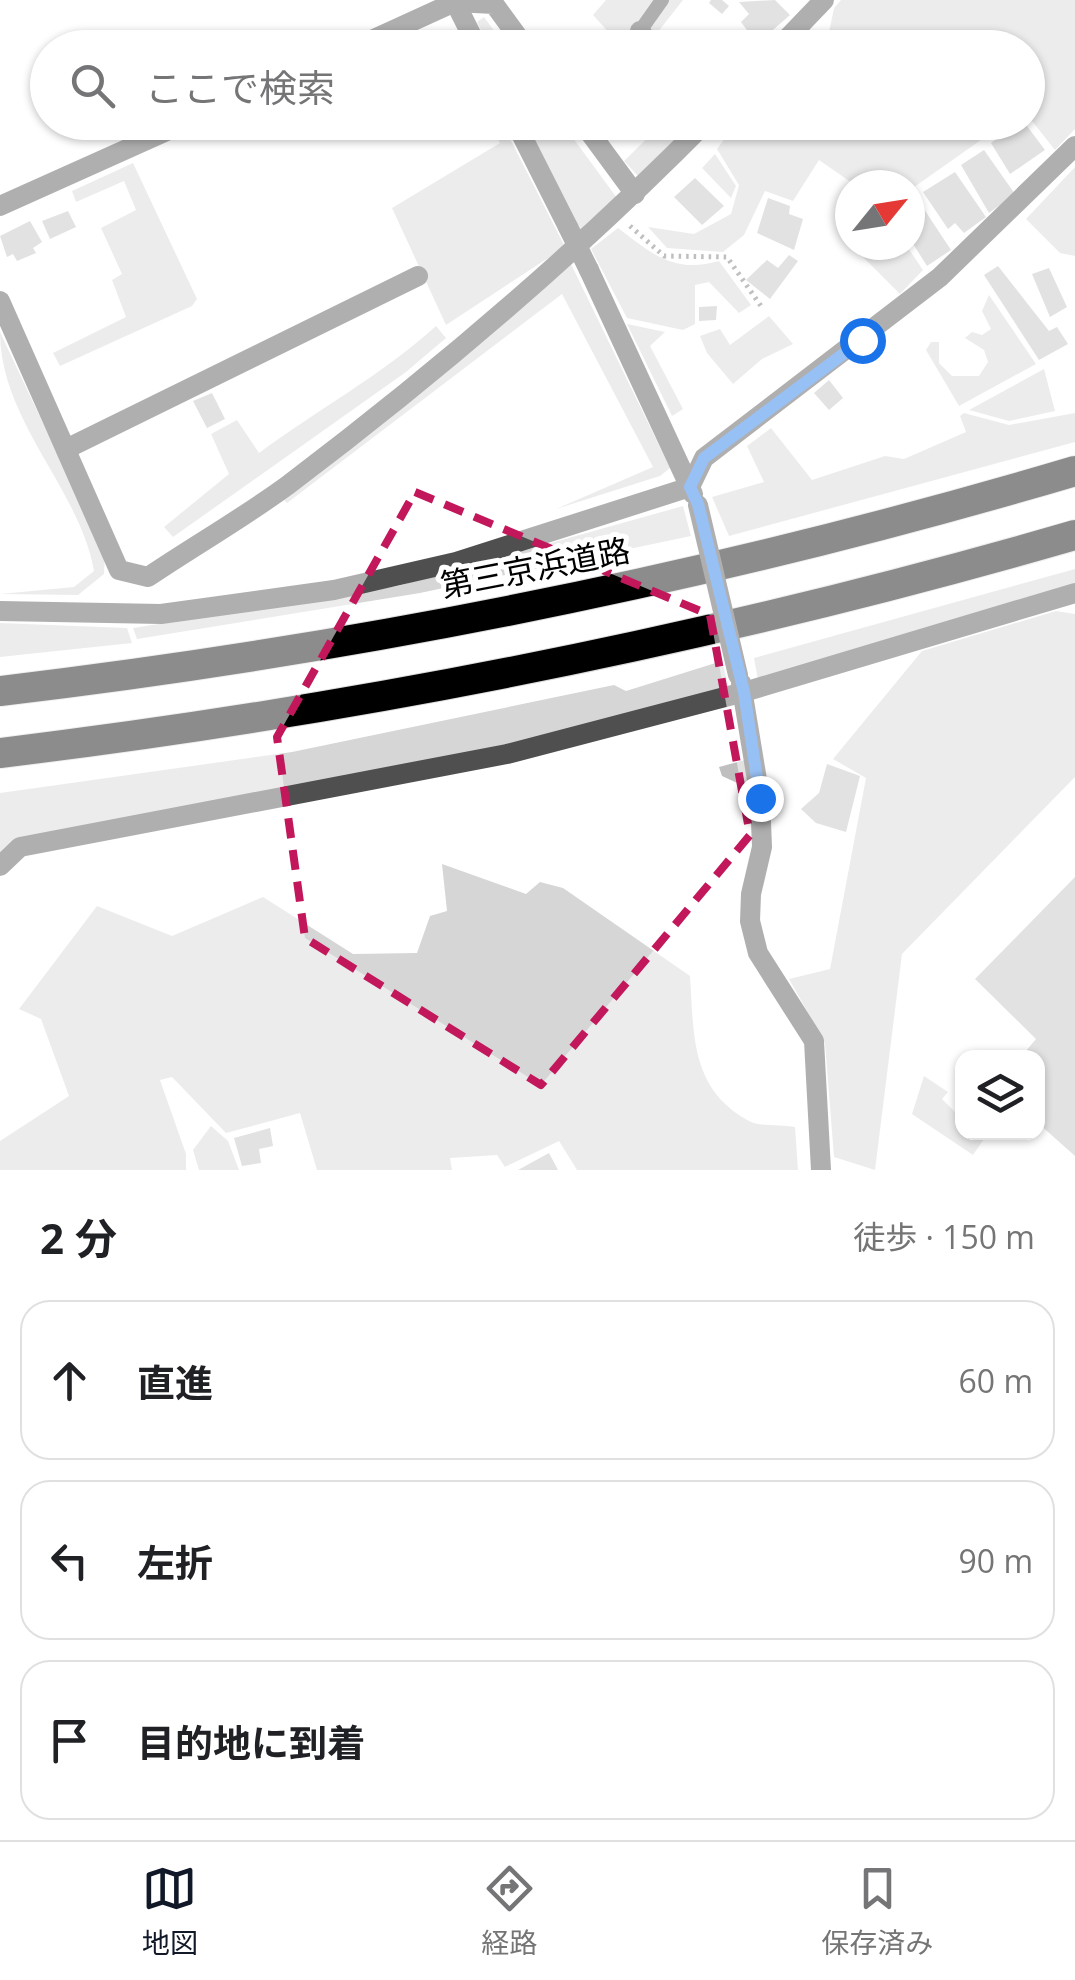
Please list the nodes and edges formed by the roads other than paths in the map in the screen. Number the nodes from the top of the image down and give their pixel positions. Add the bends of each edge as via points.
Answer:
1 (662, 0) edge
2 (824, 0) edge
3 (454, 1) edge
4 (392, 30) edge
5 (469, 30) edge
6 (513, 30) edge
7 (651, 30) edge
8 (795, 30) edge
9 (146, 140) edge
10 (525, 140) edge
11 (595, 140) edge
12 (688, 140) edge
13 (1075, 146) edge
14 (635, 194) junction
15 (0, 206) edge
16 (418, 276) dead end
17 (0, 301) edge
18 (66, 449) junction
19 (1075, 472) edge
20 (694, 496) junction
21 (1075, 535) edge
22 (1075, 593) edge
23 (0, 611) edge
24 (741, 684) junction
25 (0, 690) edge
26 (0, 754) edge
27 (0, 866) edge
28 (822, 1170) edge

1 - 7 lane
2 - 8 street
3 - 4 street
3 - 5 street
3 - 6 street via 494,4
9 - 15 street
10 - 20 street, bridge
11 - 14 street
12 - 14 street
13 - 20 street via 940,277 704,458
14 - 18 street via 286,486 148,576 119,570
16 - 18 street
17 - 18 street
19 - 25 highway, 第三京浜道路 via 799,547 576,596 276,652
20 - 23 street via 334,590 161,614
20 - 24 street, bridge
21 - 26 highway via 817,606 592,657 291,714
22 - 24 street
24 - 27 street via 507,754 20,847
24 - 28 street via 762,847 750,921 758,952 814,1041

